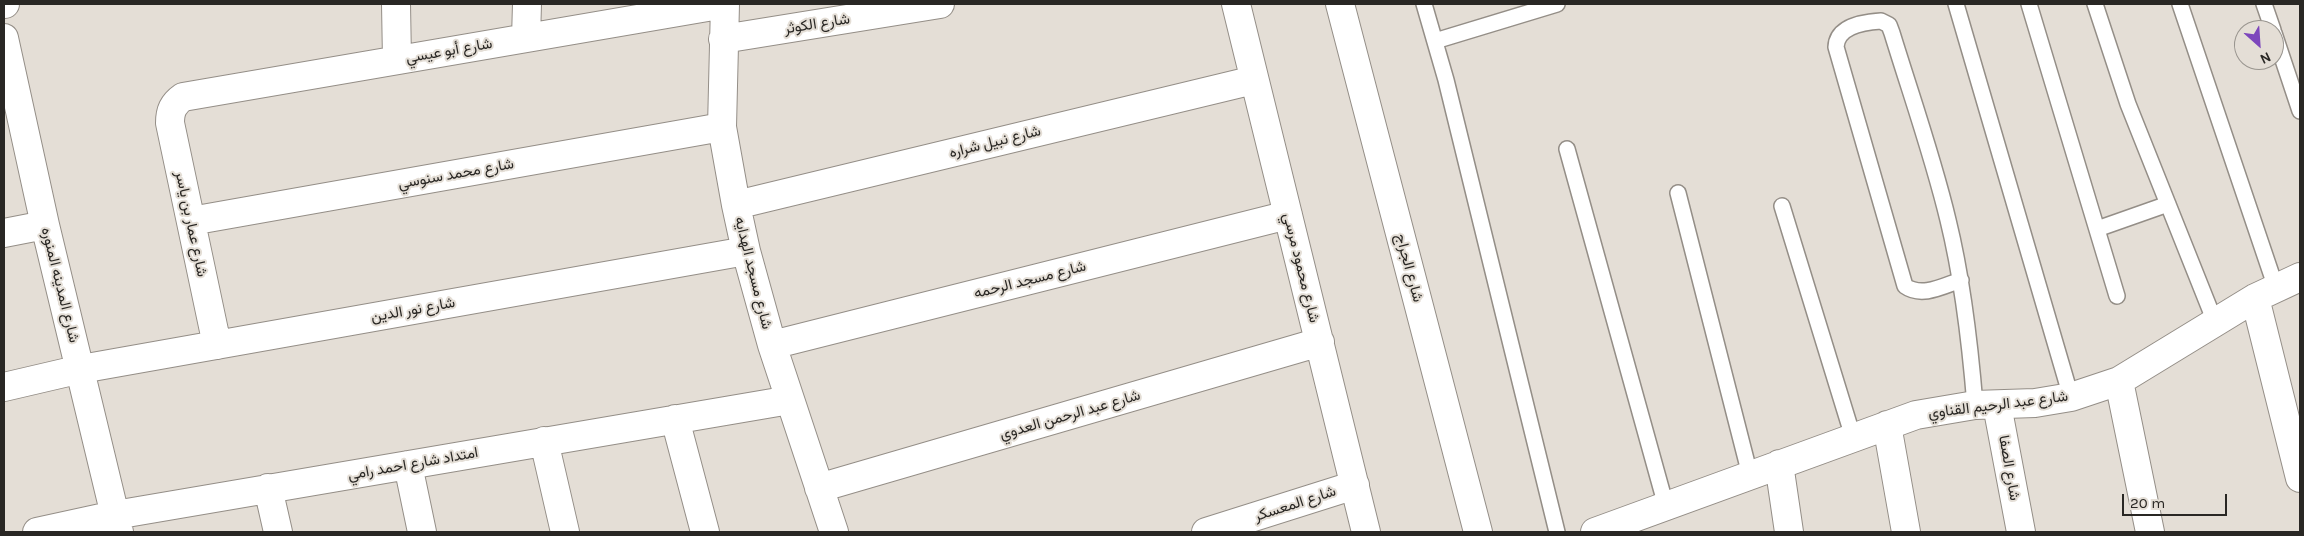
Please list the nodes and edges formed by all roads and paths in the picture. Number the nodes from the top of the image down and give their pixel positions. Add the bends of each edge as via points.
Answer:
1 (396, 4) edge
2 (527, 4) edge
3 (725, 4) edge
4 (940, 4) edge
5 (1236, 4) edge
6 (1340, 4) edge
7 (1424, 4) edge
8 (1557, 4) edge
9 (1956, 4) edge
10 (2029, 4) edge
11 (2096, 4) edge
12 (2180, 4) edge
13 (2264, 4) edge
14 (2270, 20) edge
15 (4, 38) edge
16 (526, 38) junction
17 (723, 39) junction
18 (1435, 41) junction
19 (398, 60) junction
20 (2284, 62) edge
21 (7, 69) edge
22 (1254, 80) junction
23 (175, 103) joint
24 (2300, 111) edge
25 (722, 127) junction
26 (1567, 149) dead end
27 (1678, 194) dead end
28 (2168, 204) junction
29 (736, 205) junction
30 (1782, 206) dead end
31 (1288, 215) junction
32 (191, 221) junction
33 (45, 225) junction
34 (2097, 229) junction
35 (4, 233) edge
36 (746, 251) junction
37 (2300, 277) edge
38 (1961, 280) junction
39 (2265, 293) junction
40 (2117, 296) dead end
41 (2215, 322) junction
42 (1320, 342) junction
43 (772, 344) junction
44 (217, 345) junction
45 (81, 369) junction
46 (2119, 380) junction
47 (4, 387) edge
48 (2071, 397) junction
49 (790, 400) junction
50 (1986, 405) junction
51 (675, 419) junction
52 (1887, 425) junction
53 (1853, 437) junction
54 (544, 441) junction
55 (1779, 464) junction
56 (408, 465) junction
57 (1750, 475) junction
58 (2300, 478) edge
59 (1355, 485) junction
60 (268, 488) junction
61 (820, 488) junction
62 (1654, 517) edge
63 (117, 523) edge
64 (37, 532) edge
65 (278, 532) edge
66 (422, 532) edge
67 (565, 532) edge
68 (705, 532) edge
69 (834, 532) edge
70 (1206, 532) edge
71 (1366, 532) edge
72 (1478, 532) edge
73 (1557, 532) edge
74 (1595, 532) edge
75 (1789, 532) edge
76 (1906, 532) edge
77 (2021, 532) edge
78 (2150, 532) edge

1 - 19 street
2 - 16 street
3 - 16 street, شارع أبو عيسي
3 - 17 street, شارع مسجد الهدايه
4 - 17 street, شارع الكوثر
5 - 22 street, شارع محمود مرسي
6 - 72 street, شارع الجراج
7 - 18 lane
8 - 18 lane
9 - 48 lane
10 - 34 lane
11 - 28 lane via 2128,104
12 - 39 lane
13 - 14 lane
15 - 21 street, شارع المدينه المنوره
16 - 19 street, شارع أبو عيسي
17 - 25 street, شارع مسجد الهدايه
18 - 73 lane
19 - 23 street, شارع أبو عيسي via 183,97
20 - 24 lane
21 - 33 street, شارع المدينه المنوره
22 - 29 street, شارع نبيل شراره
22 - 31 street, شارع محمود مرسي
23 - 32 street, شارع عمار بن ياسر via 170,112 170,123
25 - 29 street, شارع مسجد الهدايه
25 - 32 street, شارع محمد سنوسي
26 - 62 lane
27 - 57 lane
28 - 34 lane
28 - 41 lane
29 - 36 street, شارع مسجد الهدايه
30 - 53 lane
31 - 42 street, شارع محمود مرسي
31 - 43 street, شارع مسجد الرحمه
32 - 44 street, شارع عمار بن ياسر
33 - 35 street
33 - 45 street, شارع المدينه المنوره
34 - 40 lane
36 - 43 street, شارع مسجد الهدايه
36 - 44 street, شارع نور الدين
37 - 39 street, شارع عبد الرحيم القناوي
38 - 38 lane via 1948,219 1892,33 1881,21 1841,32 1836,39 1836,47 1905,286 1922,292
38 - 50 lane via 1970,343
39 - 41 street, شارع عبد الرحيم القناوي
39 - 58 street
41 - 46 street, شارع عبد الرحيم القناوي
42 - 59 street, شارع محمود مرسي
42 - 61 street, شارع عبد الرحمن العدوي
43 - 49 street, شارع مسجد الهدايه
44 - 45 street, شارع نور الدين
45 - 47 street, شارع نور الدين
45 - 63 street, شارع المدينه المنوره
46 - 48 street, شارع عبد الرحيم القناوي
46 - 78 street
48 - 50 street, شارع عبد الرحيم القناوي via 2035,404
49 - 51 street, امتداد شارع احمد رامي
49 - 61 street, شارع مسجد الهدايه
50 - 52 street, شارع عبد الرحيم القناوي via 1938,410
50 - 77 street, شارع الصفا
51 - 54 street, امتداد شارع احمد رامي
51 - 68 street
52 - 53 street, شارع عبد الرحيم القناوي
52 - 76 street
53 - 55 street, شارع عبد الرحيم القناوي
54 - 56 street, امتداد شارع احمد رامي
54 - 67 street
55 - 57 street, شارع عبد الرحيم القناوي
55 - 75 street
56 - 60 street, امتداد شارع احمد رامي
56 - 66 street
57 - 62 street, شارع عبد الرحيم القناوي
59 - 70 street, شارع المعسكر
59 - 71 street, شارع محمود مرسي
60 - 63 street, امتداد شارع احمد رامي
60 - 65 street
61 - 69 street, شارع مسجد الهدايه
62 - 74 street, شارع عبد الرحيم القناوي
63 - 64 street, امتداد شارع احمد رامي

